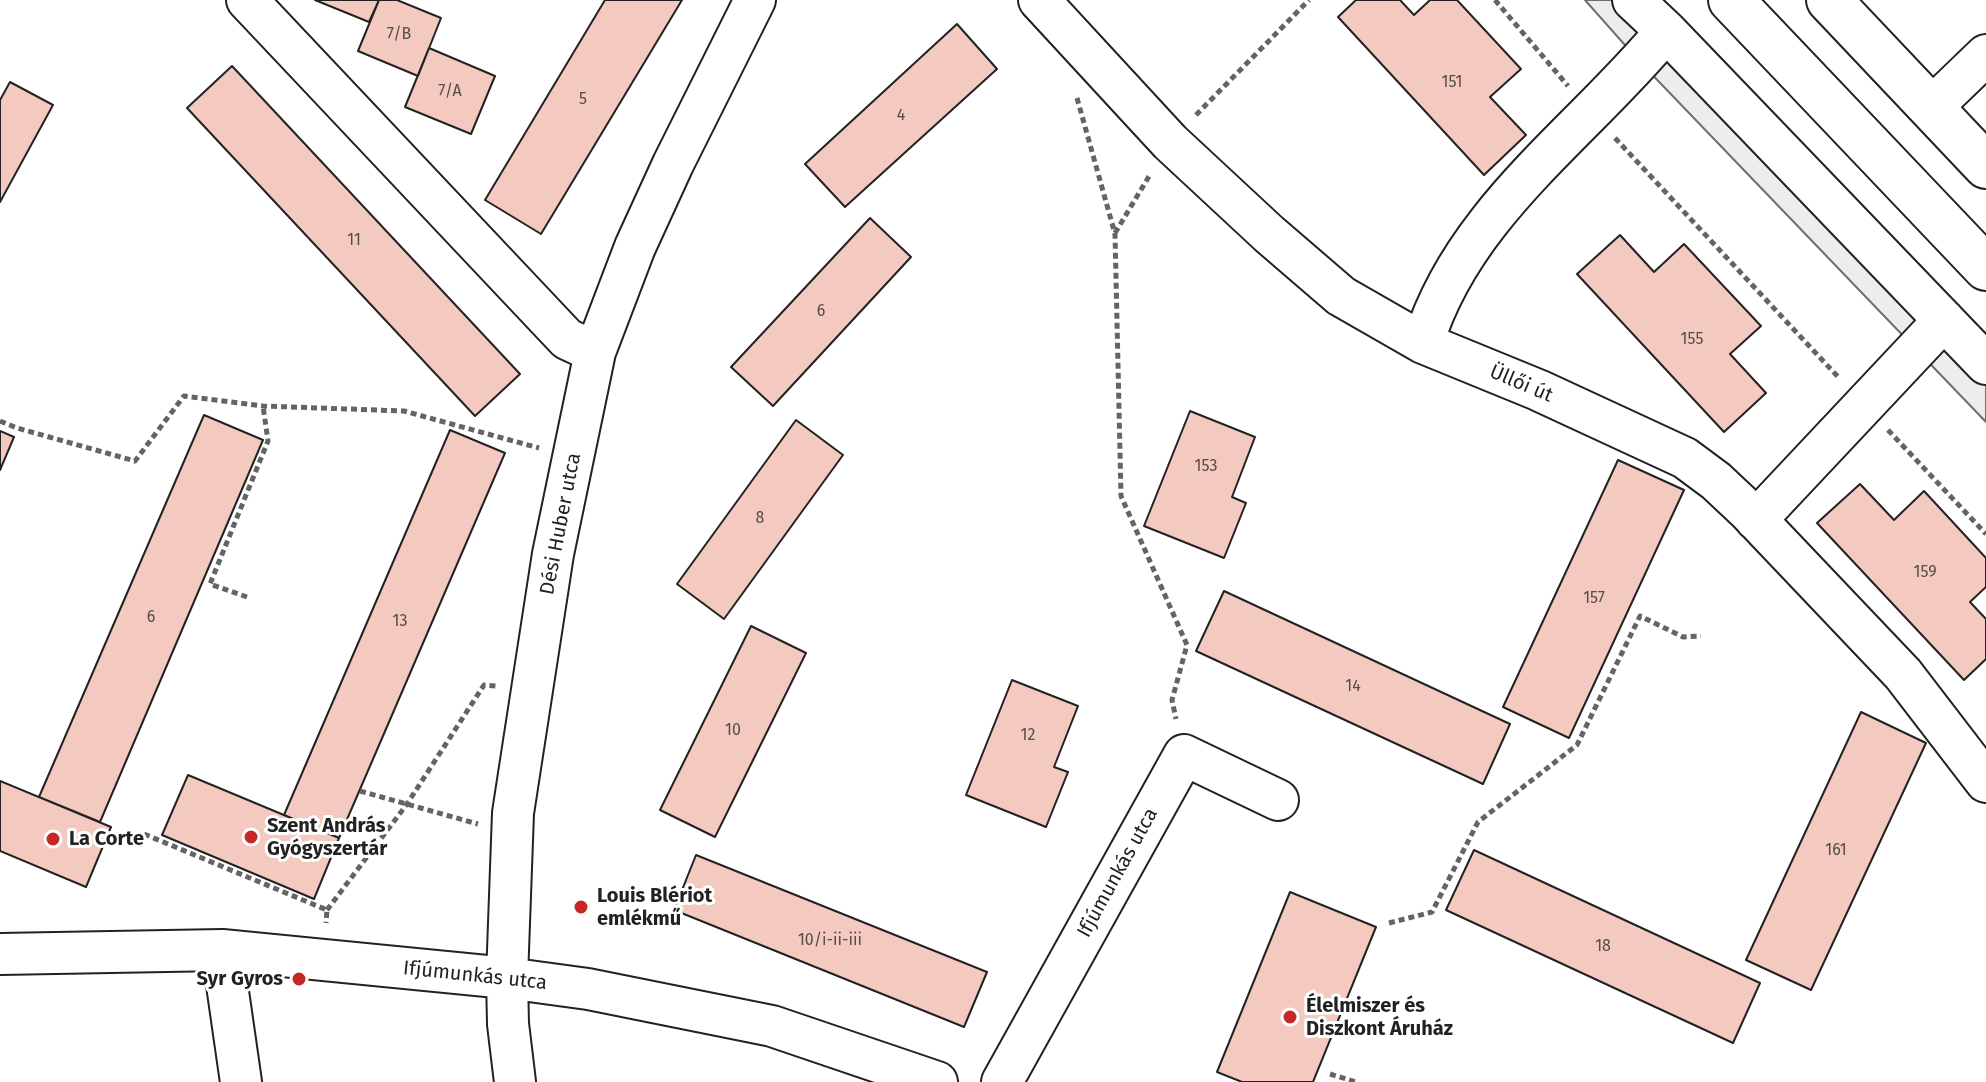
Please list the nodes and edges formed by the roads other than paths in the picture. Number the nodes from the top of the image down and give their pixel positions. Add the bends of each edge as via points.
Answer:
1 (247, 0) edge
2 (755, 0) edge
3 (1039, 0) edge
4 (1633, 0) edge
5 (1731, 0) edge
6 (1829, 0) edge
7 (1666, 31) junction
8 (1986, 55) edge
9 (1932, 107) junction
10 (1986, 166) edge
11 (1986, 268) edge
12 (1944, 320) junction
13 (1423, 343) junction
14 (595, 352) junction
15 (1986, 364) edge
16 (1756, 520) junction
17 (1986, 782) edge
18 (1278, 800) dead end
19 (222, 950) junction
20 (0, 954) edge
21 (507, 978) junction
22 (241, 1082) edge
23 (515, 1082) edge
24 (937, 1082) edge
25 (1002, 1082) edge

1 - 14 street via 567,339
2 - 14 street, Dési Huber utca via 666,178
3 - 13 street, Üllői út via 1170,142 1269,234 1329,286
4 - 7 street
5 - 11 main road
6 - 9 main road
7 - 12 street
7 - 13 street via 1500,207 1443,292
8 - 9 street
9 - 10 main road
12 - 15 street
12 - 16 street
13 - 16 street, Üllői út via 1685,458
14 - 21 street, Dési Huber utca via 553,554 513,813
16 - 17 street, Üllői út via 1903,674
18 - 25 street, Ifjúmunkás utca via 1184,755
19 - 20 street, Ifjúmunkás utca
19 - 21 street, Ifjúmunkás utca
19 - 22 street
21 - 23 street, Dési Huber utca
21 - 24 street, Ifjúmunkás utca via 772,1026

